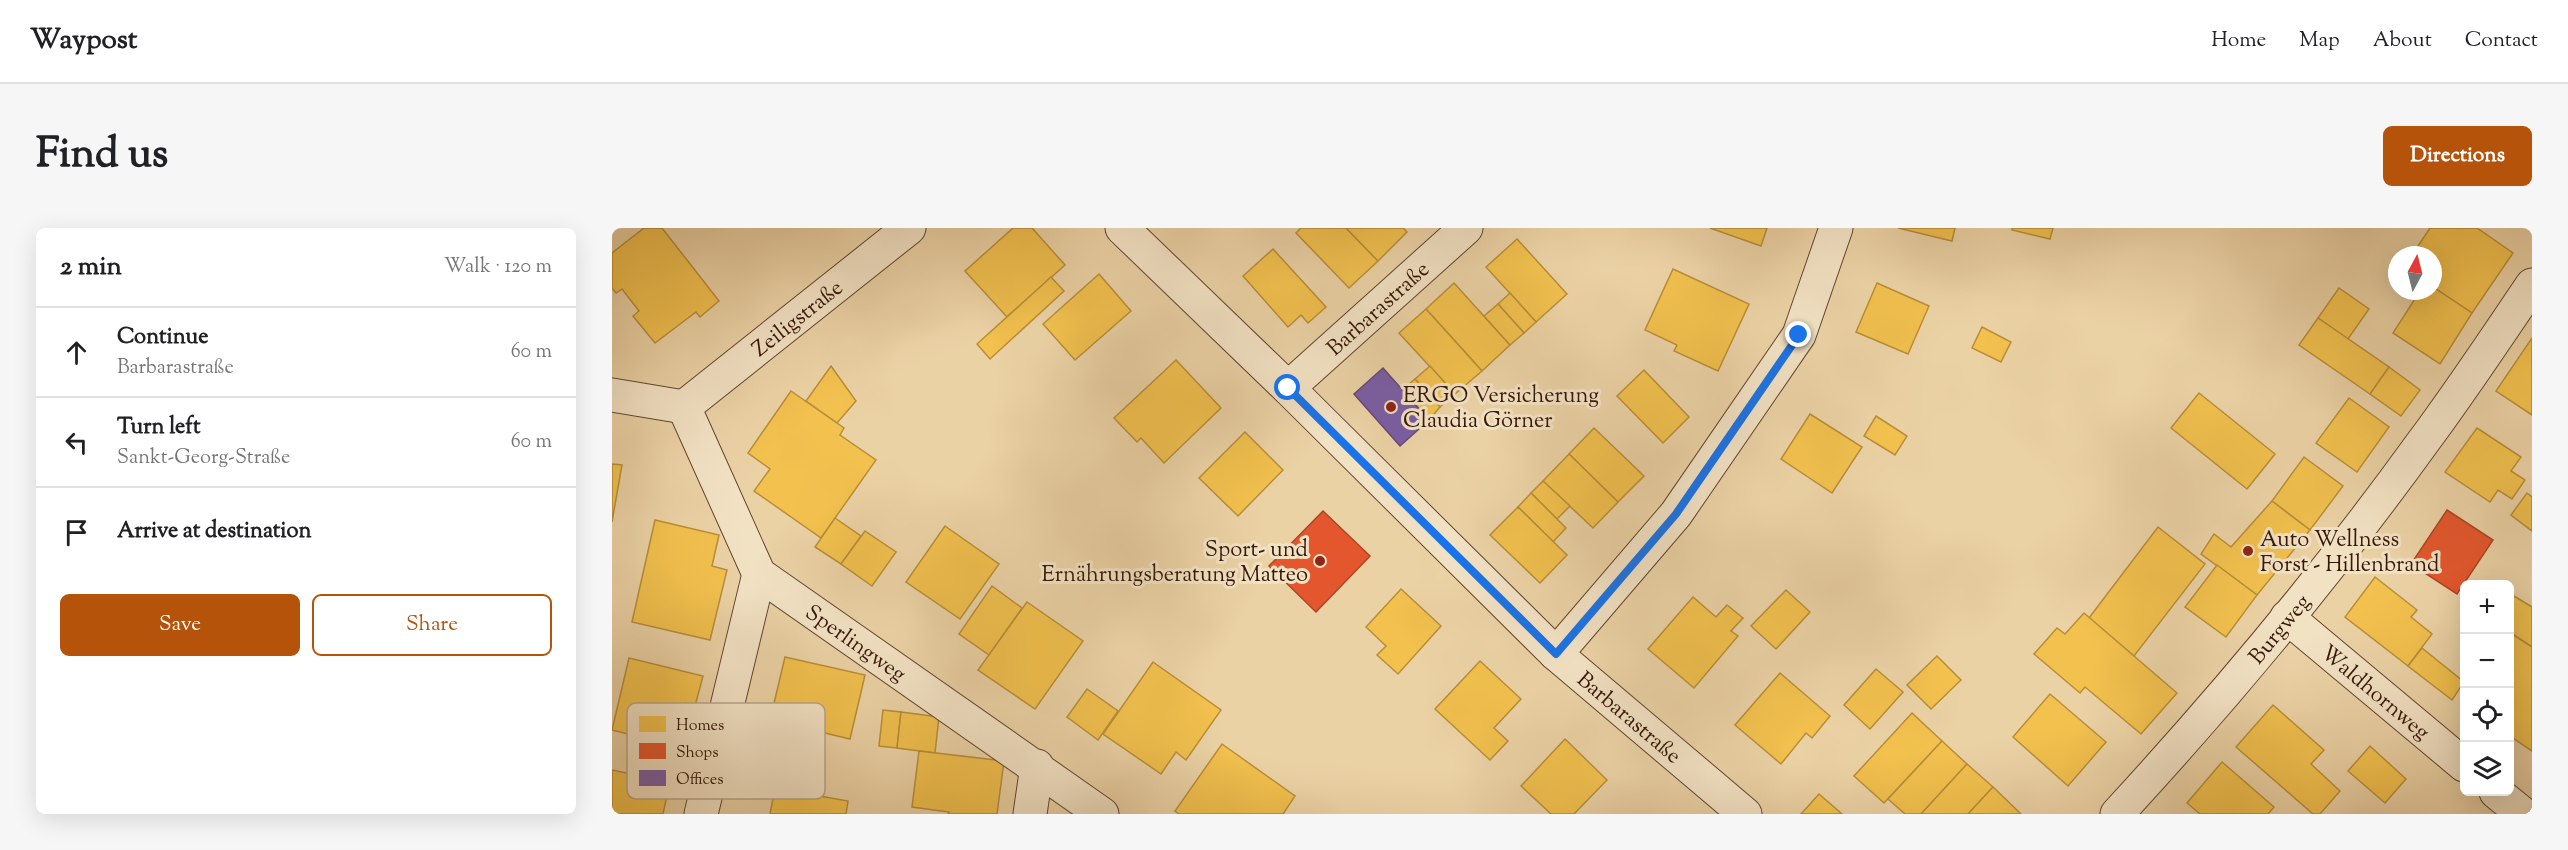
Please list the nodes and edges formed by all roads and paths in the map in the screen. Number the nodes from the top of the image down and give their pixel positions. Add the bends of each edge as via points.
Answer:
1 (909, 228) edge
2 (1122, 228) edge
3 (1466, 228) edge
4 (1836, 228) edge
5 (2532, 285) edge
6 (1288, 388) junction
7 (612, 395) edge
8 (684, 407) junction
9 (759, 574) junction
10 (2287, 617) junction
11 (1556, 654) junction
12 (728, 703) edge
13 (2460, 762) edge
14 (1036, 766) junction
15 (2501, 796) edge
16 (705, 799) edge
17 (701, 814) edge
18 (1030, 814) edge
19 (1102, 814) edge
20 (1745, 814) edge
21 (2116, 814) edge
22 (2523, 814) edge

1 - 8 street, Zeiligstraße
2 - 6 street, Barbarastraße
3 - 6 street, Barbarastraße
4 - 11 street via 1799,335 1676,514
5 - 10 street, Burgweg via 2423,443
6 - 11 street, Barbarastraße
7 - 8 street
8 - 9 street
9 - 12 street
9 - 14 street, Sperlingweg
10 - 13 street, Waldhornweg
10 - 21 street, Burgweg via 2187,738
11 - 20 street, Barbarastraße
14 - 18 street
14 - 19 street, Sperlingweg
15 - 22 street
16 - 17 street

